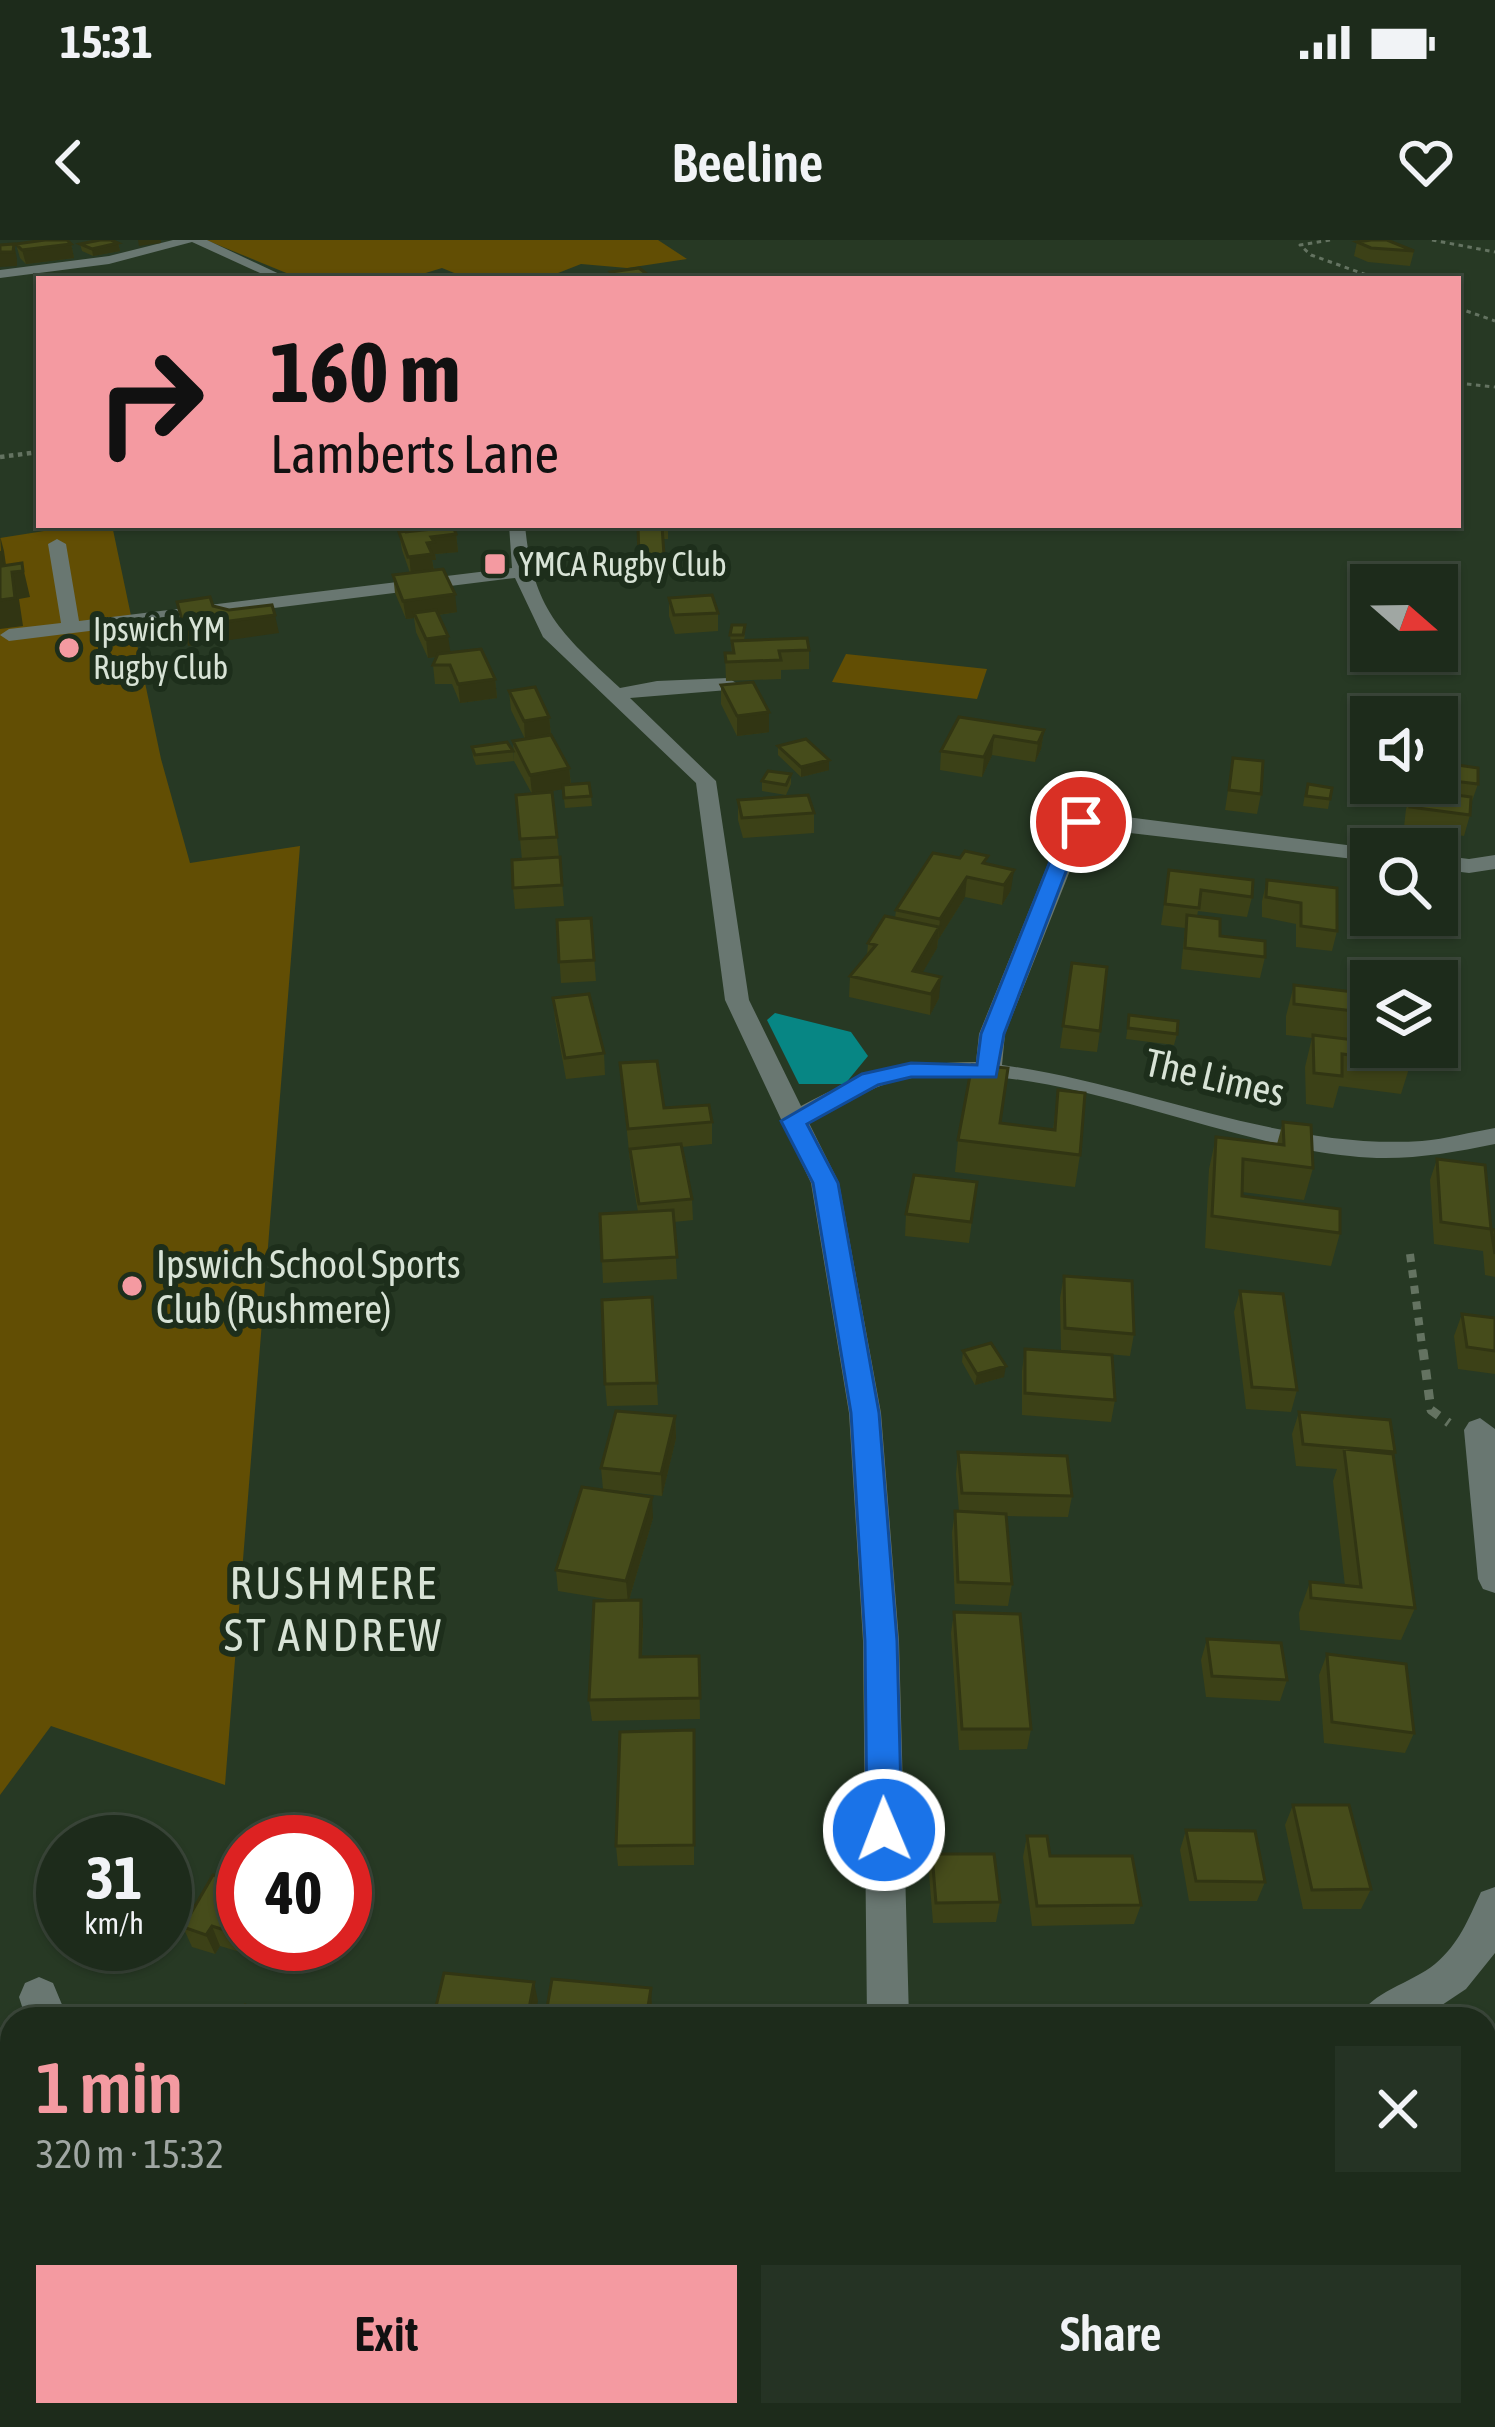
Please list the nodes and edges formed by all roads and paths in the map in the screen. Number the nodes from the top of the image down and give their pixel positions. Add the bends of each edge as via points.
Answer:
1 (192, 240) edge
2 (1330, 240) edge
3 (1432, 240) edge
4 (1495, 252) edge
5 (0, 274) edge
6 (277, 276) edge
7 (1370, 276) edge
8 (1461, 309) edge
9 (1495, 321) edge
10 (1461, 383) edge
11 (1495, 387) edge
12 (36, 452) edge
13 (0, 457) edge
14 (517, 528) edge
15 (57, 544) dead end
16 (521, 572) junction
17 (70, 627) junction
18 (9, 635) dead end
19 (728, 684) edge
20 (615, 695) junction
21 (1350, 851) edge
22 (1495, 862) edge
23 (1458, 865) edge
24 (988, 1072) junction
25 (793, 1121) junction
26 (1495, 1136) edge
27 (1410, 1254) dead end
28 (1475, 1428) edge
29 (1495, 1579) edge
30 (1492, 1929) edge
31 (888, 2007) edge
32 (1403, 2007) edge

1 - 5 street
1 - 6 street
2 - 7 path via 1300,245
3 - 4 path
8 - 9 path
10 - 11 path
12 - 13 path
14 - 16 street
15 - 17 street
16 - 17 street
16 - 20 street via 550,633
17 - 18 street
19 - 20 street
20 - 25 street via 706,781 737,1000
21 - 24 street via 1081,822 992,1034
22 - 23 street
24 - 25 street, The Limes via 911,1070 870,1079
24 - 26 street, The Limes via 1326,1142 1445,1149
25 - 31 street via 826,1183 865,1413 881,1641
27 - 28 path via 1431,1410
28 - 29 street
30 - 32 street via 1434,1992

